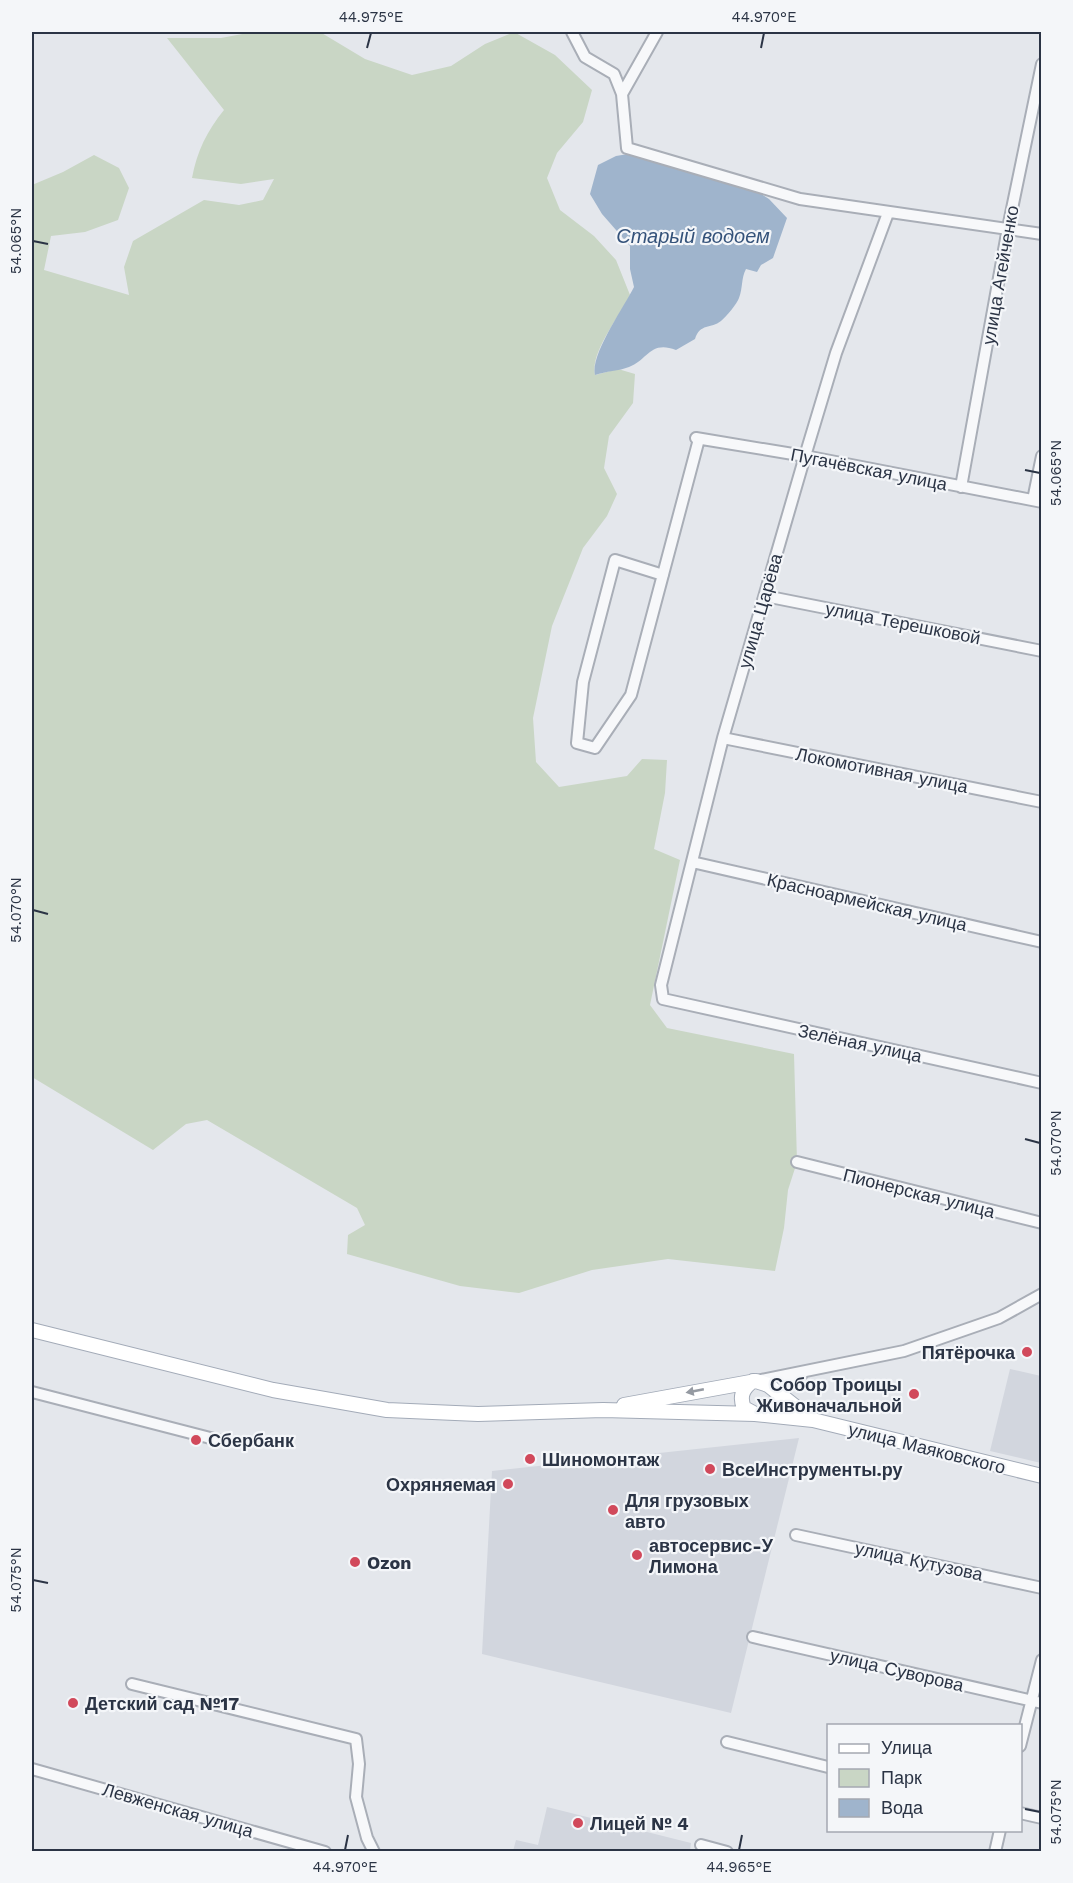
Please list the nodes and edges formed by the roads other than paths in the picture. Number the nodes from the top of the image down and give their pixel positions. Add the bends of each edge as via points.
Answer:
1 (572, 32) edge
2 (657, 32) edge
3 (1041, 64) edge
4 (622, 94) junction
5 (888, 213) junction
6 (1008, 228) junction
7 (1041, 234) edge
8 (804, 456) junction
9 (1041, 456) edge
10 (961, 488) junction
11 (1037, 501) edge
12 (663, 575) junction
13 (765, 596) junction
14 (1041, 651) edge
15 (723, 738) junction
16 (1041, 802) edge
17 (692, 862) junction
18 (1041, 942) edge
19 (679, 1004) joint
20 (1041, 1083) edge
21 (797, 1162) dead end
22 (1041, 1223) edge
23 (1041, 1294) edge
24 (32, 1330) edge
25 (810, 1370) junction
26 (754, 1381) junction
27 (32, 1392) edge
28 (774, 1396) junction
29 (603, 1410) junction
30 (757, 1414) junction
31 (813, 1420) junction
32 (218, 1440) dead end
33 (1041, 1476) edge
34 (796, 1535) dead end
35 (1041, 1588) edge
36 (753, 1637) dead end
37 (1041, 1660) edge
38 (132, 1684) dead end
39 (1036, 1702) edge
40 (1022, 1740) edge
41 (727, 1742) dead end
42 (827, 1767) edge
43 (32, 1769) edge
44 (1022, 1813) edge
45 (1041, 1818) edge
46 (999, 1832) edge
47 (701, 1845) dead end
48 (325, 1851) edge
49 (374, 1851) edge
50 (727, 1851) edge
51 (994, 1851) edge

1 - 4 street via 585,57 614,74
2 - 4 street
3 - 6 street, улица Агейченко
4 - 5 street via 627,148 800,199
5 - 6 street
5 - 8 street, улица Царёва via 836,353
6 - 7 street
6 - 10 street, улица Агейченко
8 - 10 street, Пугачёвская улица
8 - 12 street, Пугачёвская улица via 697,439
8 - 13 street, улица Царёва
9 - 11 street
10 - 11 street, Пугачёвская улица
12 - 12 street via 631,695 595,748 577,742 583,682 615,560
13 - 14 street, улица Терешковой
13 - 15 street, улица Царёва
15 - 16 street, Локомотивная улица
15 - 17 street, улица Царёва
17 - 18 street, Красноармейская улица
17 - 19 street, улица Царёва via 661,985 663,999
19 - 20 street, Зелёная улица
21 - 22 street, Пионерская улица
23 - 25 street via 999,1318 904,1351
24 - 29 main road via 295,1395 387,1410 500,1414
25 - 26 street
25 - 28 street
26 - 28 main road, улица Маяковского
26 -> 29 main road
26 - 30 main road via 741,1398 744,1408
27 - 32 street
28 - 30 main road
28 - 31 main road, улица Маяковского
29 - 30 main road, улица Маяковского
30 - 31 main road, улица Маяковского
31 - 33 main road, улица Маяковского
34 - 35 street, улица Кутузова
36 - 39 street, улица Суворова
37 - 39 street
38 - 49 street via 356,1739 356,1797
39 - 40 street
41 - 42 street
43 - 48 street, Левженская улица
44 - 45 street
46 - 51 street
47 - 50 street

